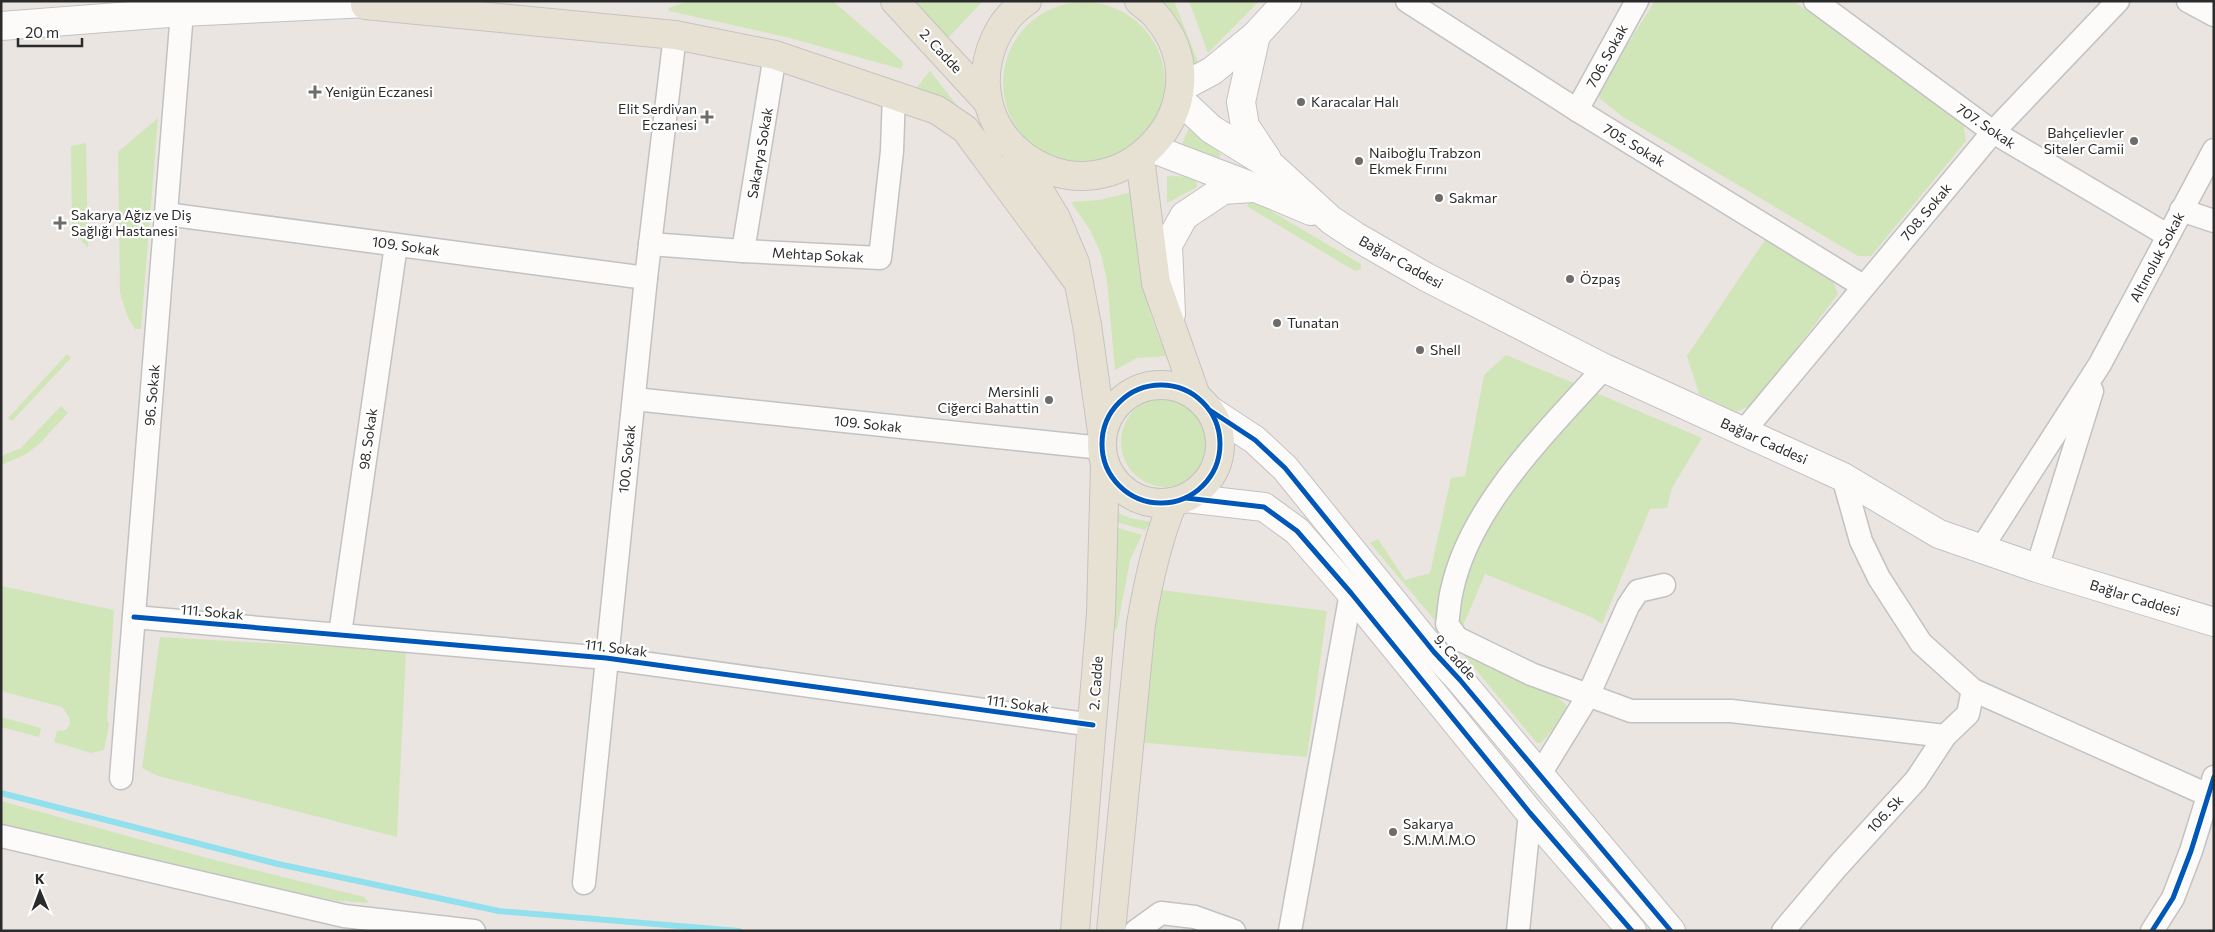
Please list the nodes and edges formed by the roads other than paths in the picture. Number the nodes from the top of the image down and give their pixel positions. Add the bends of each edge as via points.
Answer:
1 (402, 1) edge
2 (895, 1) edge
3 (1027, 1) edge
4 (1140, 1) edge
5 (1287, 1) edge
6 (1407, 1) edge
7 (1637, 1) edge
8 (1815, 1) edge
9 (2118, 1) edge
10 (2188, 1) edge
11 (365, 5) junction
12 (182, 12) junction
13 (2214, 15) edge
14 (1, 26) edge
15 (675, 35) junction
16 (1256, 36) junction
17 (775, 55) junction
18 (894, 93) junction
19 (1179, 93) junction
20 (987, 100) junction
21 (1576, 110) junction
22 (1993, 132) junction
23 (1014, 148) junction
24 (2214, 150) edge
25 (1146, 153) junction
26 (1265, 178) junction
27 (2181, 210) junction
28 (166, 214) junction
29 (2214, 221) edge
30 (2167, 235) junction
31 (650, 244) junction
32 (396, 245) junction
33 (743, 251) junction
34 (646, 278) junction
35 (1079, 283) junction
36 (1864, 286) junction
37 (1171, 323) junction
38 (2100, 364) junction
39 (1604, 368) junction
40 (634, 399) junction
41 (1204, 403) junction
42 (1743, 432) junction
43 (1103, 448) junction
44 (1843, 477) junction
45 (1179, 500) junction
46 (1981, 549) junction
47 (2037, 568) junction
48 (1664, 585) dead end
49 (1351, 593) junction
50 (134, 617) junction
51 (2214, 622) edge
52 (340, 634) junction
53 (606, 658) junction
54 (1973, 690) junction
55 (1588, 696) junction
56 (1093, 725) junction
57 (1945, 736) junction
58 (1540, 774) junction
59 (121, 778) dead end
60 (2211, 786) edge
61 (1530, 813) junction
62 (1, 836) edge
63 (584, 884) dead end
64 (343, 923) edge
65 (474, 931) edge
66 (1075, 931) edge
67 (1111, 931) edge
68 (1136, 931) edge
69 (1234, 931) edge
70 (1290, 931) edge
71 (1518, 931) edge
72 (1632, 931) edge
73 (1671, 931) edge
74 (1783, 931) edge
75 (2152, 931) edge

1 - 11 main road
2 - 20 main road, 2. Cadde
3 - 20 main road via 1002,25 990,48 985,74
4 - 19 main road via 1156,16 1171,38 1178,62
5 - 16 main road
6 - 21 street, 705. Sokak
7 - 21 street, 706. Sokak
8 - 22 street, 707. Sokak
9 - 22 street, 708. Sokak
10 - 13 street
11 - 12 main road
11 - 15 main road
12 - 14 main road
12 - 28 street, 96. Sokak
15 - 17 main road
15 - 31 street, 100. Sokak
16 - 19 main road
16 - 26 main road via 1241,102 1245,126
17 - 18 main road
17 - 33 street, Sakarya Sokak
18 - 33 street, Mehtap Sokak via 892,151 880,258
18 - 35 main road via 937,110 965,129
19 - 25 main road via 1166,131
19 - 26 main road via 1211,129
20 - 23 main road via 997,126
21 - 36 street, 705. Sokak
22 - 30 street, 707. Sokak
22 - 36 street, 708. Sokak
23 - 25 main road via 1036,165 1061,174 1089,176 1116,171
23 - 35 main road, 2. Cadde via 1056,218 1075,263
24 - 27 street, Altınoluk Sokak
25 - 26 main road
25 - 37 main road via 1156,283
26 - 37 main road via 1223,190 1184,216 1168,245
26 - 39 main road, Bağlar Caddesi via 1426,277
27 - 29 street
27 - 30 street, Altınoluk Sokak
28 - 32 street, 109. Sokak
28 - 50 street, 96. Sokak
30 - 38 street, Altınoluk Sokak
31 - 33 street, Mehtap Sokak
31 - 34 street, 100. Sokak
32 - 34 street, 109. Sokak
32 - 52 street, 98. Sokak
34 - 40 street, 100. Sokak
35 - 43 main road, 2. Cadde via 1088,325
36 - 42 street, 708. Sokak
37 - 41 main road
38 - 46 street, Altınoluk Sokak
38 - 47 street, Altınoluk Sokak
39 - 42 main road, Bağlar Caddesi
39 - 55 street via 1510,474 1483,514 1452,589 1447,624 1457,638 1531,674
40 - 43 street, 109. Sokak
40 - 53 street, 100. Sokak
41 - 43 main road via 1179,387 1159,384 1140,388 1122,398 1110,414
41 - 45 main road via 1219,430 1220,450 1214,470 1202,486
41 - 58 main road, 9. Cadde via 1255,440 1285,468 1434,652
42 - 44 main road, Bağlar Caddesi
43 - 45 main road via 1113,479 1125,491 1156,503
43 - 56 main road, 2. Cadde via 1101,613
44 - 46 main road, Bağlar Caddesi via 1939,534
44 - 54 street via 1861,540 1879,578 1921,644
45 - 49 main road via 1264,507 1297,531
45 - 67 main road via 1160,533 1141,624
46 - 47 main road, Bağlar Caddesi
47 - 51 main road, Bağlar Caddesi
48 - 55 street via 1638,591 1628,606
49 - 61 main road
49 - 70 street
50 - 52 street, 111. Sokak
50 - 59 street, 96. Sokak
52 - 53 street, 111. Sokak
53 - 56 street, 111. Sokak
53 - 63 street, 100. Sokak
54 - 57 street, 106. Sk via 1968,714
54 - 60 street
55 - 57 street via 1630,711 1731,711
55 - 58 street
56 - 66 main road, 2. Cadde
57 - 74 street, 106. Sk via 1897,804 1836,867
58 - 73 main road, 9. Cadde
60 - 75 street via 2192,851 2173,898
61 - 71 street
61 - 72 main road
62 - 64 street
64 - 65 street
68 - 69 street via 1161,913 1194,917

